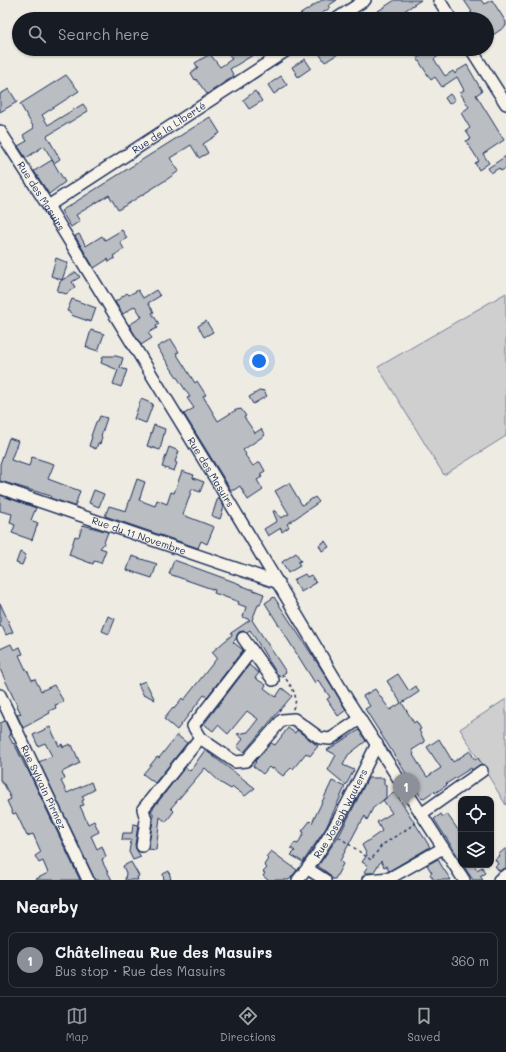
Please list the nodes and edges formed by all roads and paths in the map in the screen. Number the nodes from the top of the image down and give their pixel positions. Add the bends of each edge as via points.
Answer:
1 (365, 0) edge
2 (439, 0) edge
3 (347, 12) edge
4 (447, 12) edge
5 (278, 56) edge
6 (475, 56) edge
7 (506, 104) edge
8 (0, 131) edge
9 (48, 206) junction
10 (0, 488) edge
11 (279, 583) junction
12 (243, 638) dead end
13 (252, 650) junction
14 (273, 680) joint
15 (0, 694) edge
16 (360, 719) junction
17 (285, 720) junction
18 (200, 738) junction
19 (377, 744) junction
20 (482, 771) dead end
21 (422, 816) junction
22 (331, 831) junction
23 (142, 846) dead end
24 (443, 848) junction
25 (308, 869) junction
26 (506, 875) edge
27 (88, 880) edge
28 (298, 880) edge
29 (325, 880) edge
30 (368, 880) edge
31 (464, 880) edge
32 (499, 880) edge

1 - 3 street
2 - 4 street
5 - 9 street, Rue de la Liberté
6 - 7 street
8 - 9 street, Rue des Masuirs
9 - 11 street, Rue des Masuirs
10 - 11 street, Rue du 11 Novembre
11 - 16 street, Rue des Masuirs
12 - 13 street
13 - 14 street
13 - 18 street via 193,726
14 - 17 path via 284,676 295,693 296,705
15 - 27 street, Rue Sylvain Pirmez
16 - 17 street via 330,739 320,738 294,719
16 - 19 street, Rue des Masuirs
17 - 18 street via 282,720 246,761 235,762
18 - 23 street via 143,809 146,820
19 - 21 street, Rue des Masuirs
19 - 22 street, Rue Joseph Wauters
20 - 21 street
21 - 22 path via 382,844 371,860
21 - 24 street, Rue des Masuirs
22 - 25 street, Rue Joseph Wauters
24 - 30 street via 390,878
24 - 31 street, Rue des Masuirs
25 - 28 street, Rue Joseph Wauters
25 - 29 street
26 - 32 street

